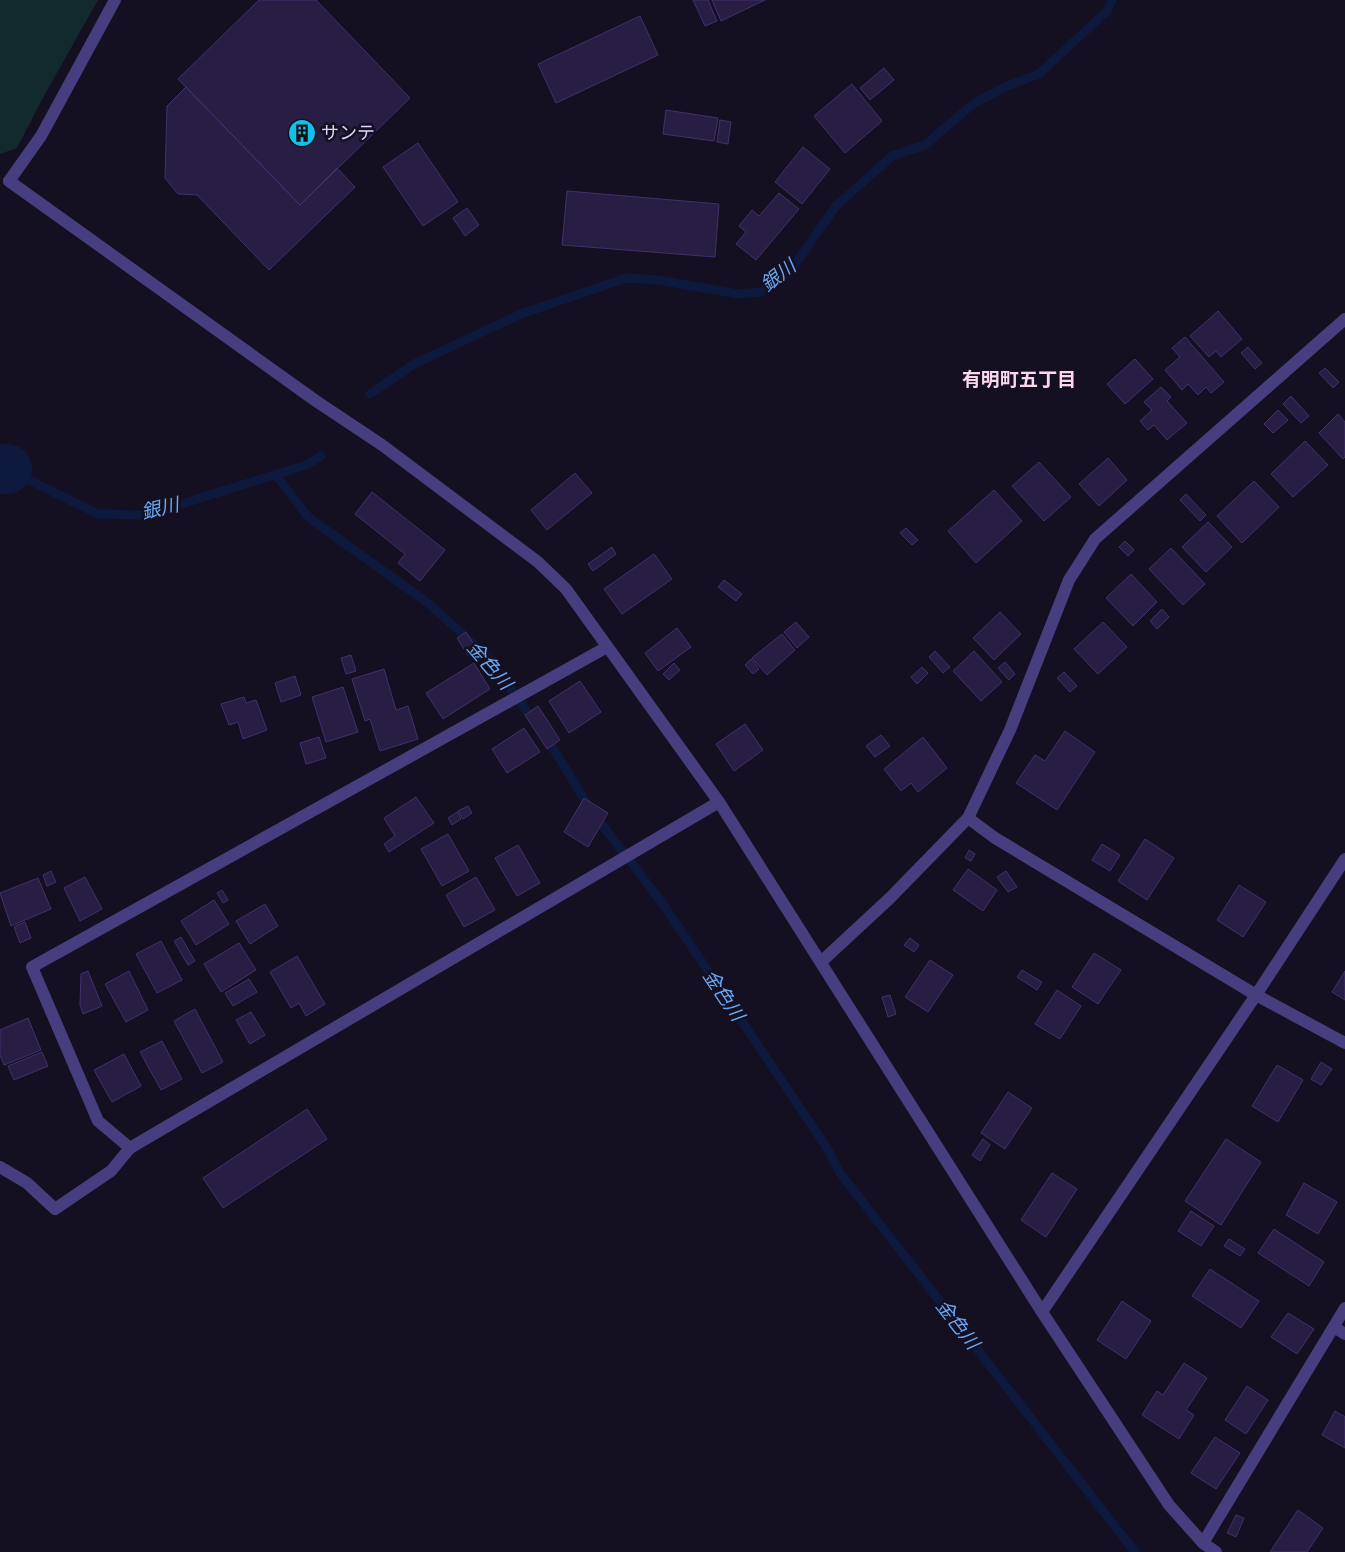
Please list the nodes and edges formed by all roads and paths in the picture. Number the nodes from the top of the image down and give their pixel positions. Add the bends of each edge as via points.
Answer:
1 (115, 0) edge
2 (4, 178) edge
3 (1345, 319) edge
4 (607, 647) junction
5 (718, 802) junction
6 (968, 818) junction
7 (1345, 859) edge
8 (821, 962) junction
9 (1256, 995) junction
10 (1345, 1043) edge
11 (130, 1148) junction
12 (0, 1167) edge
13 (1345, 1308) edge
14 (1042, 1312) junction
15 (1339, 1330) edge
16 (1203, 1543) junction
17 (1216, 1552) edge

1 - 2 street via 41,136
2 - 4 street via 382,445 538,562 566,589
3 - 6 street via 1095,539 1069,580 1010,730
4 - 5 street
4 - 11 street via 32,968 98,1121
5 - 8 street
5 - 11 street
6 - 8 street via 890,898
6 - 9 street via 995,838
7 - 9 street
8 - 14 street
9 - 10 street
9 - 14 street
11 - 12 street via 111,1171 55,1210 27,1183
13 - 15 street
14 - 16 street via 1169,1506
15 - 16 street
16 - 17 street

